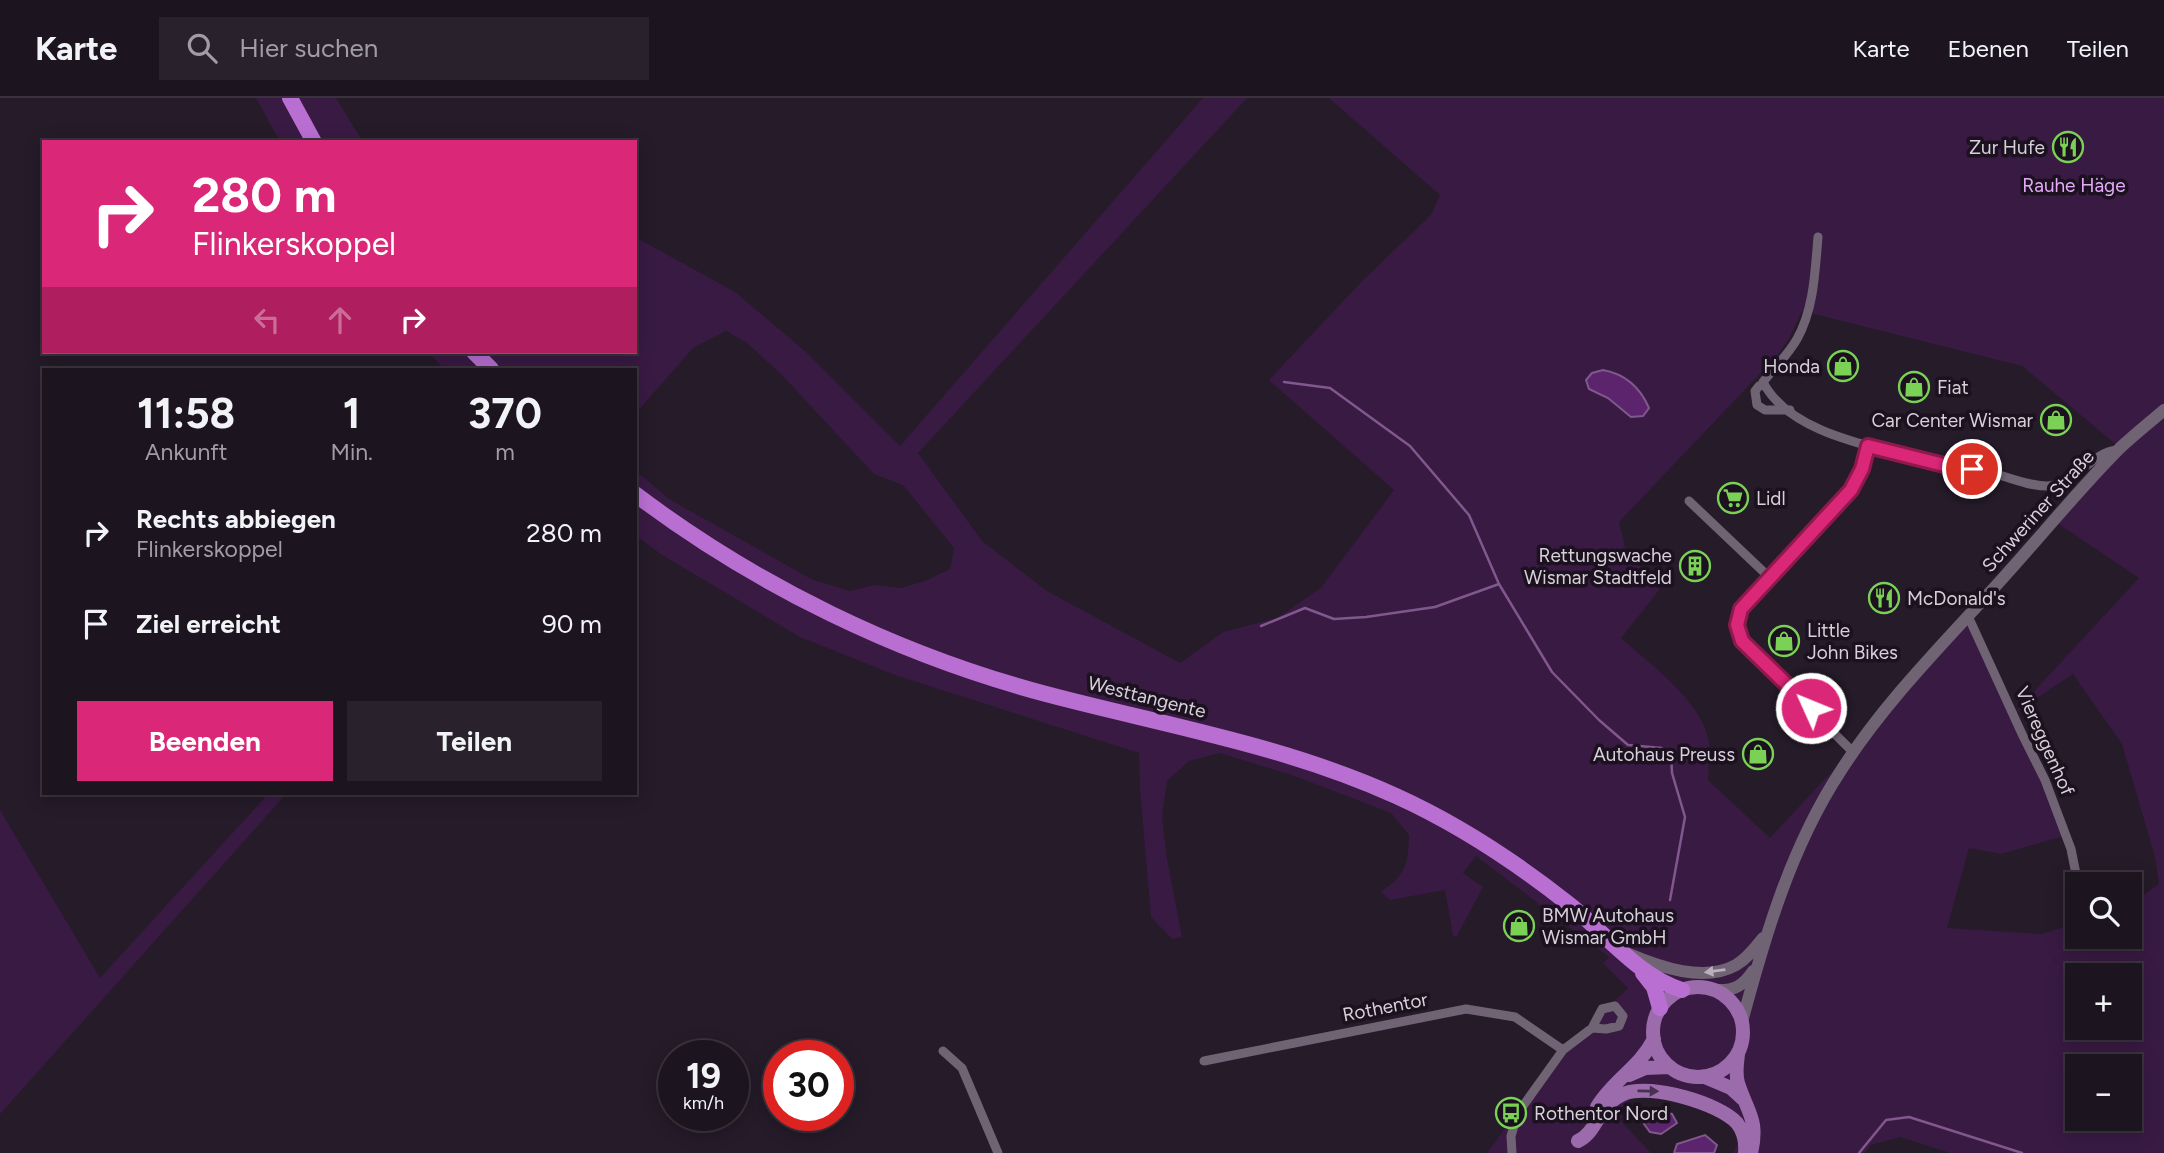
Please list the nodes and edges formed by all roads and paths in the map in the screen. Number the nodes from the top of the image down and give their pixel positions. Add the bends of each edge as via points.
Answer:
1 (290, 98) edge
2 (313, 140) edge
3 (1818, 237) dead end
4 (476, 354) edge
5 (490, 368) edge
6 (1764, 385) junction
7 (2164, 410) edge
8 (1790, 411) junction
9 (1868, 446) junction
10 (2119, 449) junction
11 (637, 495) edge
12 (1689, 501) dead end
13 (1769, 577) junction
14 (1968, 616) junction
15 (1854, 752) junction
16 (2076, 872) edge
17 (1768, 932) junction
18 (1623, 951) junction
19 (1635, 963) junction
20 (1757, 965) junction
21 (1682, 990) junction
22 (1716, 990) junction
23 (1660, 1008) junction
24 (1742, 1022) junction
25 (1592, 1028) dead end
26 (1654, 1039) junction
27 (1563, 1050) junction
28 (943, 1051) dead end
29 (1738, 1055) junction
30 (1204, 1061) dead end
31 (1670, 1067) junction
32 (1705, 1077) junction
33 (1621, 1079) junction
34 (1750, 1112) junction
35 (1574, 1147) edge
36 (998, 1153) edge
37 (1512, 1153) edge
38 (1745, 1153) edge
39 (1751, 1153) edge

1 - 2 highway
3 - 6 street via 1805,320
4 - 5 highway
6 - 8 street
6 - 8 street via 1755,391 1760,408
7 - 10 main road, Schweriner Straße
8 - 9 street via 1815,428
9 - 10 street via 2048,486 2062,483
9 - 13 street via 1851,490
10 - 14 main road, Schweriner Straße
11 - 18 highway, Westtangente via 776,586 968,671 1256,746 1398,797 1523,870
12 - 13 street
13 - 15 street via 1741,609 1737,618 1740,637
14 - 15 main road, Schweriner Straße
14 - 16 street, Viereggenhof via 2045,780
15 - 17 main road, Schweriner Straße via 1800,848
17 -> 18 main road via 1744,959 1723,971 1708,973 1659,966
17 - 20 main road, Schweriner Straße
18 - 19 highway, Westtangente
19 - 21 highway, Westtangente
19 - 23 highway, Westtangente via 1654,987
20 - 22 main road, Schweriner Straße via 1742,985
20 - 24 main road, Schweriner Straße
21 - 22 main road
21 - 23 main road
22 - 24 main road via 1733,1003
23 - 26 main road
24 - 29 main road
25 - 27 street
26 - 31 main road
26 - 33 main road
27 - 30 street, Rothentor via 1515,1017 1466,1009
27 - 37 street via 1518,1113 1511,1136
28 - 36 street via 962,1068
29 - 32 main road via 1724,1069
29 - 34 main road via 1738,1083
31 - 32 main road via 1686,1076
31 - 33 main road via 1645,1068
32 - 34 main road via 1731,1088
33 - 35 main road via 1601,1101
34 - 39 main road via 1754,1127
35 -> 38 main road via 1614,1099 1649,1090 1726,1114 1740,1128

